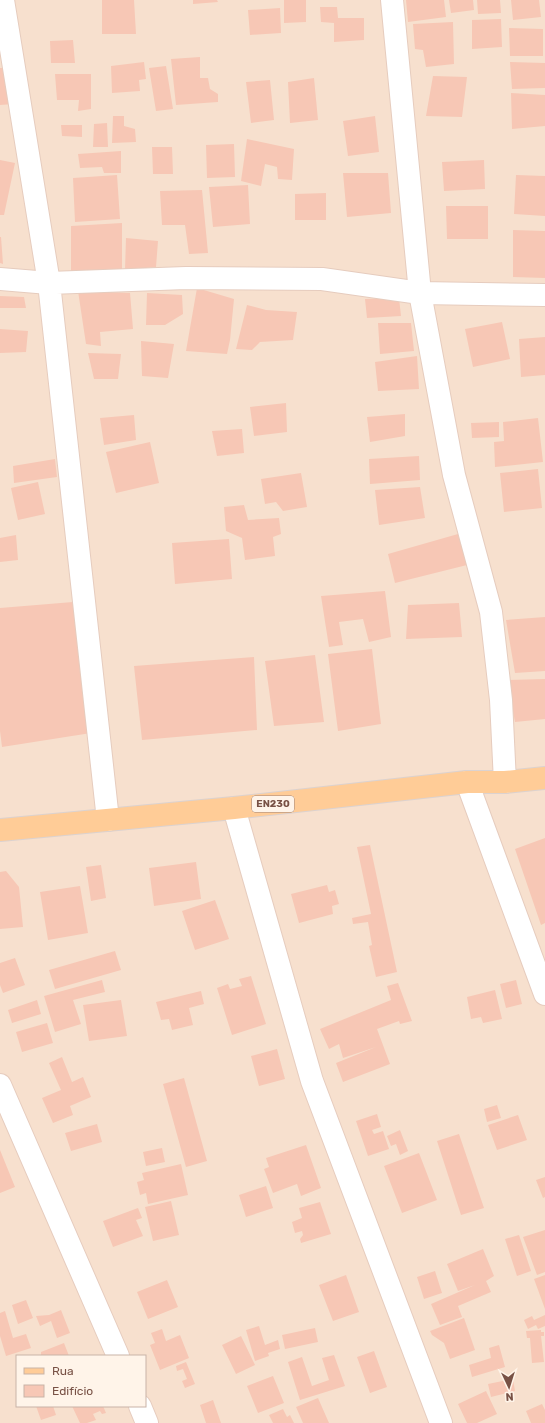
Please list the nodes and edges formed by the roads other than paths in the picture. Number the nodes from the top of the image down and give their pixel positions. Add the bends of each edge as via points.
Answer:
1 (3, 0) edge
2 (392, 0) edge
3 (0, 279) edge
4 (49, 283) junction
5 (420, 293) junction
6 (545, 295) edge
7 (545, 778) edge
8 (467, 782) junction
9 (505, 782) junction
10 (234, 808) junction
11 (108, 820) junction
12 (0, 830) edge
13 (545, 994) edge
14 (0, 1085) edge
15 (118, 1355) edge
16 (140, 1407) edge
17 (147, 1423) edge
18 (441, 1423) edge

1 - 4 street
2 - 5 street
3 - 4 street
4 - 5 street via 186,278 322,278
4 - 11 street
5 - 6 street
5 - 9 street via 454,475 491,612 501,700
7 - 9 main road, EN230
8 - 9 main road, EN230
8 - 10 main road, EN230
8 - 13 street
10 - 11 main road, EN230
10 - 18 street via 312,1081
11 - 12 main road, EN230
14 - 15 street
16 - 17 street

